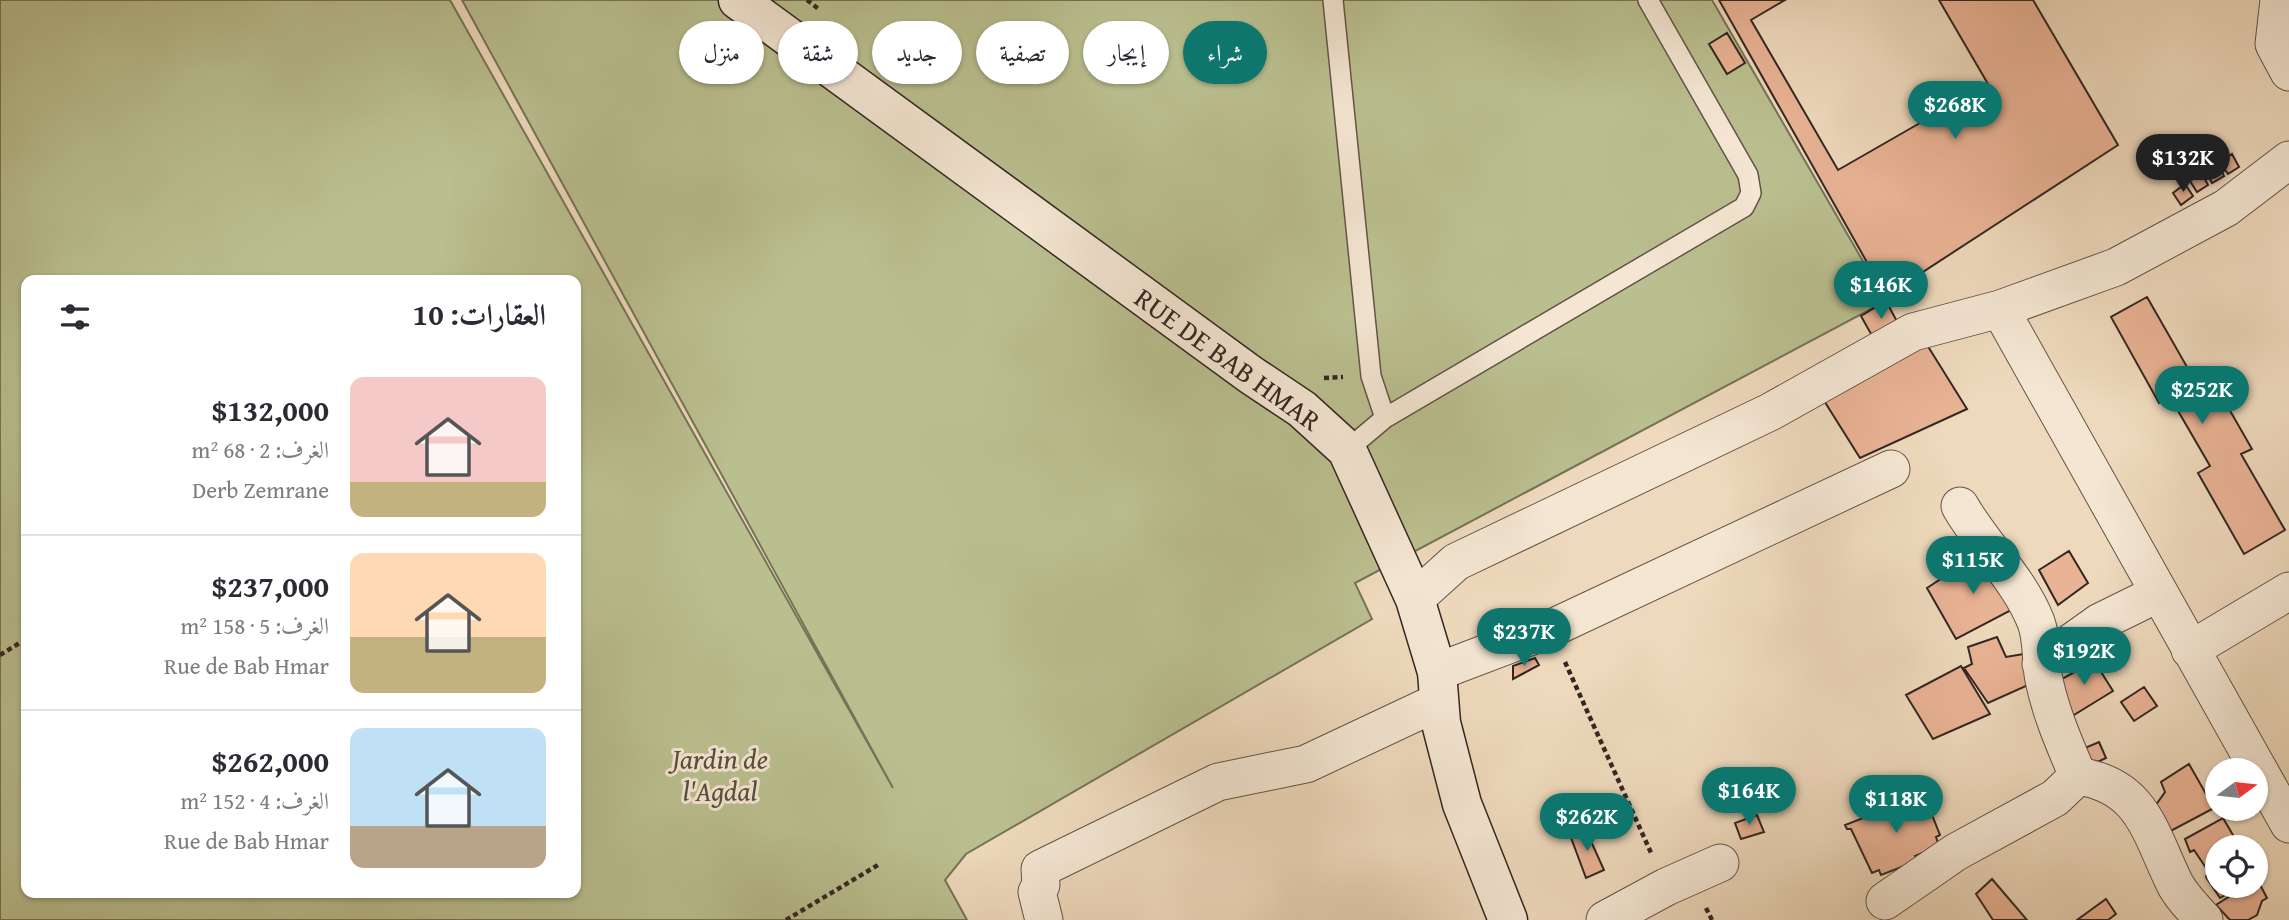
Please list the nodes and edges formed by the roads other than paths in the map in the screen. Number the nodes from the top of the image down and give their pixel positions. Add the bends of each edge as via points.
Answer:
1 (738, 0) edge
2 (1333, 0) edge
3 (1648, 0) edge
4 (2279, 0) edge
5 (2289, 72) edge
6 (2289, 160) edge
7 (2000, 309) junction
8 (1385, 418) junction
9 (1347, 450) junction
10 (1891, 469) dead end
11 (1960, 506) dead end
12 (2289, 591) edge
13 (2159, 593) junction
14 (1415, 599) junction
15 (2190, 650) junction
16 (2042, 664) junction
17 (1438, 687) junction
18 (2078, 776) junction
19 (2289, 824) edge
20 (1720, 863) dead end
21 (1885, 901) dead end
22 (1044, 920) edge
23 (1508, 920) edge
24 (1605, 920) edge
25 (2204, 920) edge

1 - 9 main road, RUE DE BAB HMAR via 1302,408
2 - 8 lane via 1371,376
3 - 8 lane via 1748,175 1751,193 1744,207
4 - 5 street via 2274,44
6 - 7 street via 2226,208 2116,268
7 - 13 street
7 - 14 street via 1913,332 1770,412 1456,562
8 - 9 lane
9 - 14 main road, RUE DE BAB HMAR
10 - 17 street via 1550,629
11 - 16 street via 2024,597 2041,638
12 - 15 street
13 - 15 street
13 - 16 street via 2101,622
14 - 17 main road, RUE DE BAB HMAR
15 - 19 street
16 - 18 street via 2054,716
17 - 22 street via 1306,764 1218,782 1040,869 1037,892
17 - 23 main road, RUE DE BAB HMAR via 1462,804
18 - 21 street via 2055,798 1956,852
18 - 25 street via 2121,790 2142,814 2175,885
20 - 24 street

